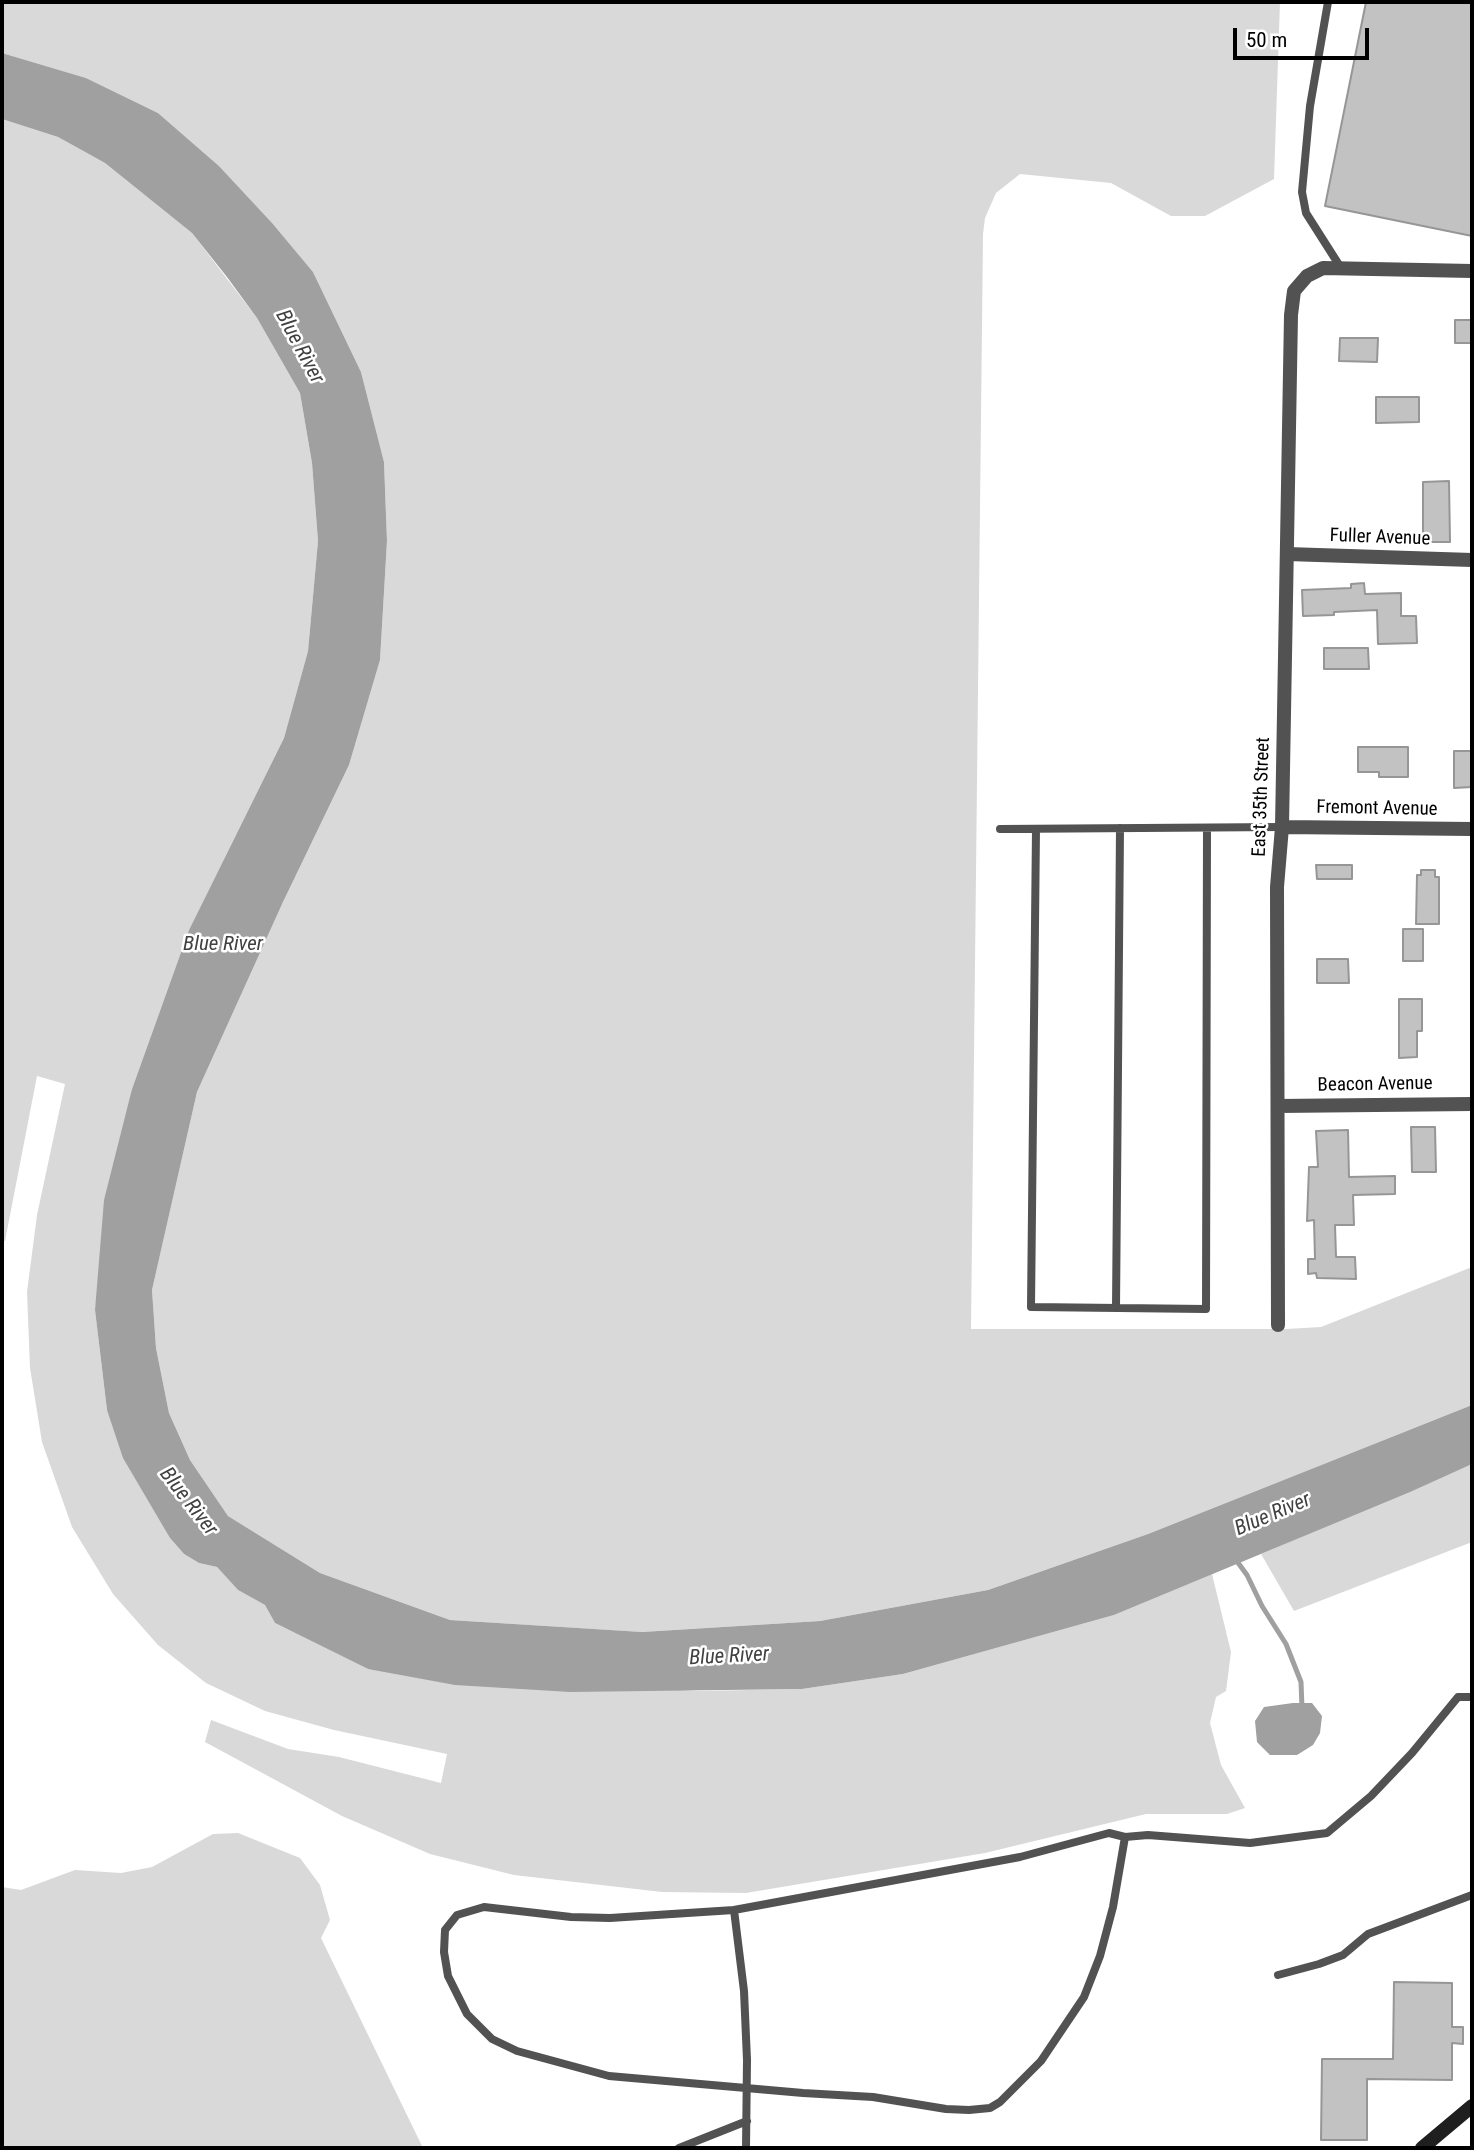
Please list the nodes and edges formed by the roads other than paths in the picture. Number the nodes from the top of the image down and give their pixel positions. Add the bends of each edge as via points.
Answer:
1 (1328, 2) edge
2 (1341, 268) junction
3 (1472, 271) edge
4 (1287, 554) junction
5 (1472, 560) edge
6 (1282, 827) junction
7 (1120, 828) junction
8 (1207, 828) junction
9 (1000, 829) dead end
10 (1036, 829) junction
11 (1472, 829) edge
12 (1472, 1104) edge
13 (1278, 1105) junction
14 (1116, 1308) junction
15 (1278, 1325) dead end
16 (1472, 1697) edge
17 (1125, 1838) junction
18 (1472, 1895) edge
19 (734, 1910) junction
20 (1278, 1975) dead end
21 (747, 2088) junction
22 (1472, 2106) edge
23 (747, 2121) junction
24 (679, 2148) edge
25 (746, 2148) edge
26 (1422, 2148) edge

1 - 2 lane via 1310,106 1302,192 1306,213
2 - 3 street
2 - 4 street, East 35th Street via 1323,268 1307,276 1294,291
4 - 5 street, Fuller Avenue
4 - 6 street, East 35th Street
6 - 8 lane
6 - 11 street, Fremont Avenue
6 - 13 street, East 35th Street via 1277,887
7 - 8 lane
7 - 10 lane
7 - 14 lane
8 - 14 lane via 1206,1309
9 - 10 lane
10 - 14 lane via 1031,1307
12 - 13 street, Beacon Avenue
13 - 15 street, East 35th Street
16 - 17 lane via 1458,1697 1379,1787 1327,1833 1250,1843 1148,1835
17 - 19 lane via 1109,1833 1020,1857
17 - 21 lane via 1100,1956 1084,1997 1041,2061 1000,2102 990,2108 946,2109 873,2097
18 - 20 lane via 1368,1934 1343,1955
19 - 21 lane via 744,1991
19 - 21 lane via 610,1918 484,1907 457,1915 445,1930 444,1952 448,1976 467,2014 492,2039 517,2051 609,2076
21 - 23 lane
22 - 26 main road
23 - 24 lane
23 - 25 lane

